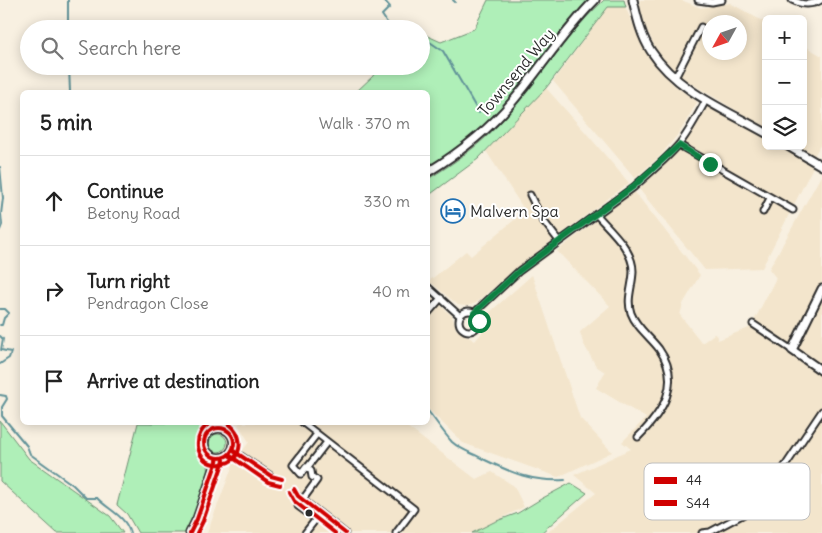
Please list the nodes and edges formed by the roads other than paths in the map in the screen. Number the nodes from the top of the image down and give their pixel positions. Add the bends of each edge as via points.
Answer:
1 (595, 0) edge
2 (633, 0) edge
3 (698, 0) edge
4 (722, 0) edge
5 (792, 0) edge
6 (821, 0) edge
7 (701, 27) dead end
8 (673, 75) junction
9 (706, 100) junction
10 (762, 131) edge
11 (679, 145) junction
12 (795, 150) edge
13 (822, 166) edge
14 (430, 171) edge
15 (530, 195) dead end
16 (770, 198) junction
17 (793, 210) dead end
18 (763, 212) dead end
19 (596, 214) junction
20 (559, 241) junction
21 (430, 288) edge
22 (822, 289) edge
23 (441, 298) junction
24 (430, 311) edge
25 (474, 313) junction
26 (460, 316) junction
27 (753, 324) dead end
28 (792, 350) junction
29 (822, 371) edge
30 (822, 411) edge
31 (221, 425) edge
32 (306, 425) edge
33 (317, 434) junction
34 (638, 437) dead end
35 (327, 442) junction
36 (232, 450) junction
37 (218, 458) junction
38 (787, 463) edge
39 (308, 468) junction
40 (271, 476) dead end
41 (300, 498) junction
42 (733, 520) edge
43 (710, 532) edge
44 (190, 533) edge
45 (305, 533) edge
46 (345, 533) edge
47 (396, 533) edge
48 (702, 533) edge

1 - 14 main road, Townsend Way via 573,23 512,103 478,136
2 - 8 main road via 640,28 650,49
3 - 4 street
5 - 6 street via 808,5
7 - 8 street via 677,74
8 - 9 main road
9 - 10 main road
9 - 11 street
11 - 16 street
11 - 19 street via 634,186
12 - 13 main road
15 - 20 street
16 - 17 street
16 - 18 street
19 - 20 street
19 - 34 street via 628,252 633,271 628,302 631,313 660,350 668,371 669,391 662,409
20 - 25 street via 519,271
21 - 23 street
22 - 28 main road
23 - 24 street
23 - 26 street
25 - 26 street via 464,312
25 - 26 street via 479,321 476,329 471,331 461,327
27 - 28 street
28 - 29 main road
30 - 38 street
31 - 36 main road via 232,435
31 - 37 main road via 210,430 204,443 206,452
32 - 33 street
33 - 35 street
33 - 39 street via 293,465 301,474
35 - 39 street
35 - 47 street via 414,509
36 - 37 main road via 226,457
36 - 40 street
37 - 44 main road
39 - 41 street via 317,480
41 - 45 street via 298,506 316,519
41 - 46 street
42 - 43 street
43 - 48 street

